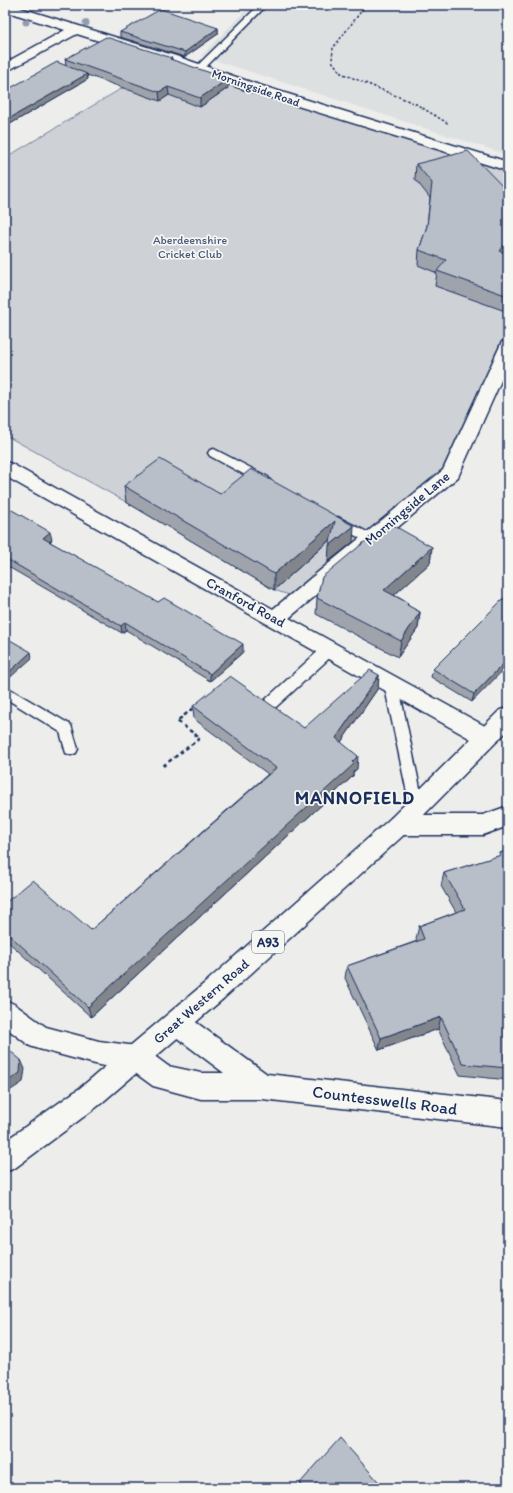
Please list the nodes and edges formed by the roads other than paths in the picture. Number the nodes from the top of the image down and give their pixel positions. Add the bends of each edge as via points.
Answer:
1 (263, 5) edge
2 (5, 7) edge
3 (76, 29) junction
4 (5, 68) edge
5 (200, 68) junction
6 (508, 167) edge
7 (508, 346) edge
8 (214, 453) dead end
9 (5, 468) edge
10 (276, 487) edge
11 (330, 516) edge
12 (371, 539) junction
13 (274, 618) junction
14 (330, 649) junction
15 (391, 683) junction
16 (5, 691) edge
17 (271, 703) edge
18 (508, 716) edge
19 (486, 737) junction
20 (71, 749) dead end
21 (417, 807) junction
22 (508, 816) edge
23 (400, 825) junction
24 (5, 1012) edge
25 (177, 1023) junction
26 (136, 1058) junction
27 (262, 1086) junction
28 (508, 1114) edge
29 (5, 1158) edge

1 - 5 lane
2 - 3 street, Morningside Road
3 - 4 street
3 - 5 street, Morningside Road
5 - 6 street, Morningside Road via 261,90
7 - 12 street, Morningside Lane via 451,473
8 - 10 lane
9 - 13 street, Cranford Road
11 - 12 lane
12 - 13 street, Morningside Lane
13 - 14 street, Cranford Road
14 - 15 street, Cranford Road
14 - 17 lane
15 - 19 street, Cranford Road
15 - 21 lane
16 - 20 lane via 66,729
18 - 19 street, Great Western Road / A93
19 - 21 street, Great Western Road / A93
21 - 23 street, Great Western Road / A93
22 - 23 street via 483,825
23 - 25 street, Great Western Road / A93
24 - 26 street via 39,1037 99,1053
25 - 26 street, Great Western Road / A93
25 - 27 street
26 - 27 street, Countesswells Road via 162,1077 200,1086
26 - 29 street, Great Western Road / A93 via 89,1097
27 - 28 street, Countesswells Road

